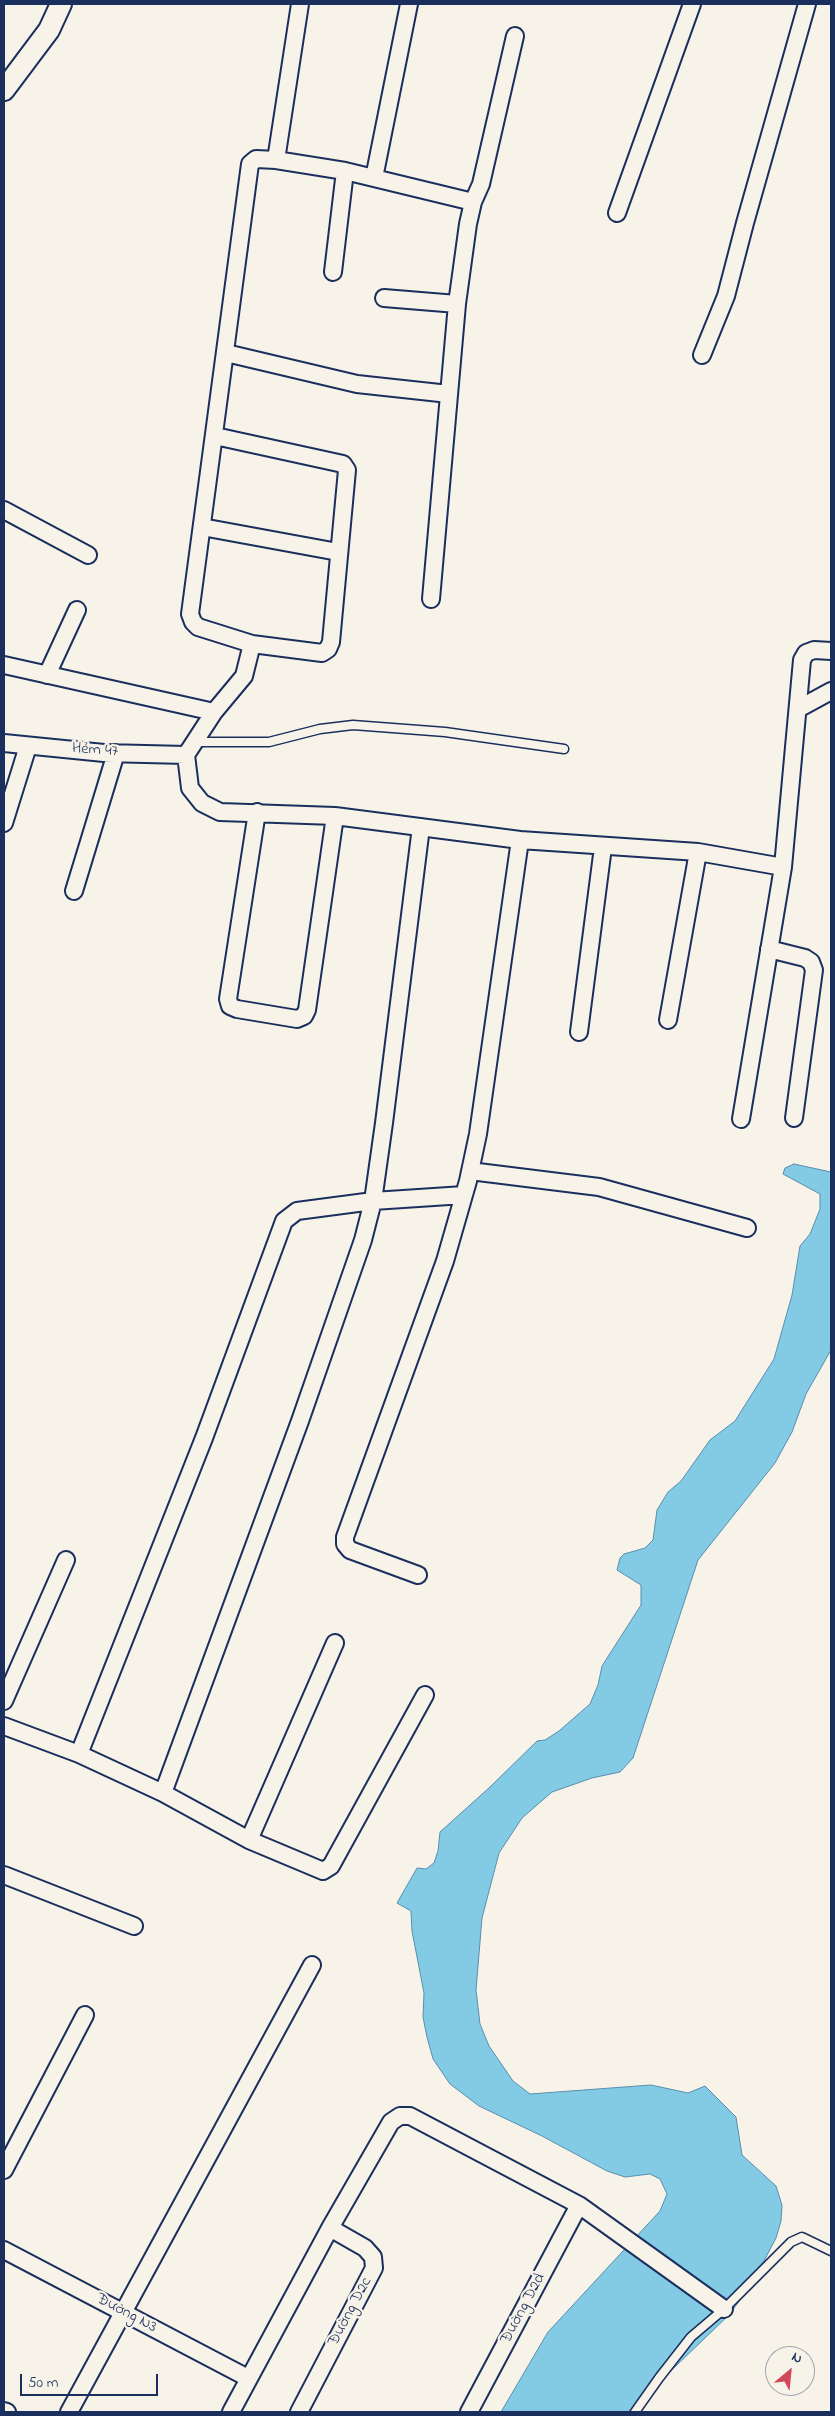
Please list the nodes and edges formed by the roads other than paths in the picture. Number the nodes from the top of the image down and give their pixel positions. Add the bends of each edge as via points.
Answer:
1 (61, 4) edge
2 (300, 4) edge
3 (409, 4) edge
4 (692, 4) edge
5 (807, 4) edge
6 (515, 36) dead end
7 (4, 90) edge
8 (276, 160) junction
9 (345, 172) junction
10 (374, 178) junction
11 (474, 202) junction
12 (617, 213) dead end
13 (333, 272) dead end
14 (384, 298) dead end
15 (457, 304) junction
16 (226, 353) junction
17 (702, 355) dead end
18 (449, 394) junction
19 (215, 436) junction
20 (4, 510) edge
21 (202, 527) junction
22 (338, 552) junction
23 (88, 555) dead end
24 (432, 599) dead end
25 (77, 610) dead end
26 (252, 644) junction
27 (831, 651) edge
28 (4, 665) edge
29 (47, 675) junction
30 (831, 691) edge
31 (798, 709) junction
32 (214, 712) junction
33 (4, 743) edge
34 (28, 746) junction
35 (190, 748) junction
36 (564, 749) dead end
37 (116, 753) junction
38 (257, 812) junction
39 (335, 816) junction
40 (4, 823) edge
41 (421, 827) junction
42 (520, 840) junction
43 (603, 847) junction
44 (698, 852) junction
45 (783, 867) junction
46 (74, 891) dead end
47 (769, 950) junction
48 (668, 1020) dead end
49 (579, 1032) dead end
50 (794, 1118) dead end
51 (741, 1119) dead end
52 (472, 1166) junction
53 (464, 1195) junction
54 (373, 1201) junction
55 (747, 1228) dead end
56 (66, 1560) dead end
57 (418, 1575) dead end
58 (335, 1643) dead end
59 (425, 1695) dead end
60 (4, 1701) edge
61 (4, 1726) edge
62 (79, 1754) junction
63 (163, 1793) junction
64 (249, 1840) junction
65 (4, 1875) edge
66 (134, 1926) dead end
67 (312, 1965) dead end
68 (85, 2015) dead end
69 (4, 2170) edge
70 (579, 2205) junction
71 (330, 2228) junction
72 (4, 2250) edge
73 (831, 2251) edge
74 (724, 2309) junction
75 (124, 2313) junction
76 (248, 2378) junction
77 (68, 2412) edge
78 (231, 2412) edge
79 (299, 2412) edge
80 (469, 2412) edge
81 (635, 2412) edge

1 - 7 street via 49,30
2 - 8 street
3 - 10 street
4 - 12 street
5 - 17 street via 726,296
6 - 11 street
8 - 9 street
8 - 16 street via 256,160 250,164
9 - 10 street
9 - 13 street
10 - 11 street
11 - 15 street
14 - 15 street
15 - 18 street
16 - 18 street via 356,384
16 - 19 street
18 - 24 street
19 - 21 street
19 - 22 street via 343,464 347,470
20 - 23 street
21 - 22 street
21 - 26 street via 190,614 193,622 198,627
22 - 26 street via 328,649 322,652
25 - 29 street
26 - 32 street via 244,676
27 - 31 street via 814,650 806,653 802,660
28 - 29 street
29 - 32 street
30 - 31 street
31 - 45 street
32 - 35 street
33 - 34 street, Hẻm 47
34 - 37 street, Hẻm 47
34 - 40 street
35 - 36 lane via 269,742 353,725 445,732
35 - 37 street, Hẻm 47
35 - 38 street via 190,788 202,803 220,812
37 - 46 street
38 - 39 street
38 - 39 street via 228,999 230,1006 237,1010 297,1018 304,1016 307,1010
39 - 41 street
41 - 42 street
41 - 54 street
42 - 43 street
42 - 52 street
43 - 44 street
43 - 49 street
44 - 45 street
44 - 48 street
45 - 47 street
47 - 50 street via 805,958 814,970
47 - 51 street
52 - 53 street
52 - 55 street via 599,1187
53 - 54 street
53 - 57 street via 445,1261 345,1538 350,1550
54 - 62 street via 297,1211 284,1221 204,1438
54 - 63 street via 363,1240 300,1421
56 - 60 street
58 - 64 street
59 - 64 street via 331,1866 323,1871
61 - 62 street
62 - 63 street
63 - 64 street
65 - 66 street
67 - 75 street
68 - 69 street
70 - 71 street via 405,2115 391,2122
70 - 74 street
70 - 80 street, Đường D2d
71 - 76 street
71 - 79 street, Đường D2c via 365,2248 373,2257 374,2268
72 - 75 street, Đường N3
73 - 74 lane via 802,2237 791,2242
74 - 81 lane via 691,2337
75 - 76 street, Đường N3
75 - 77 street
76 - 78 street

